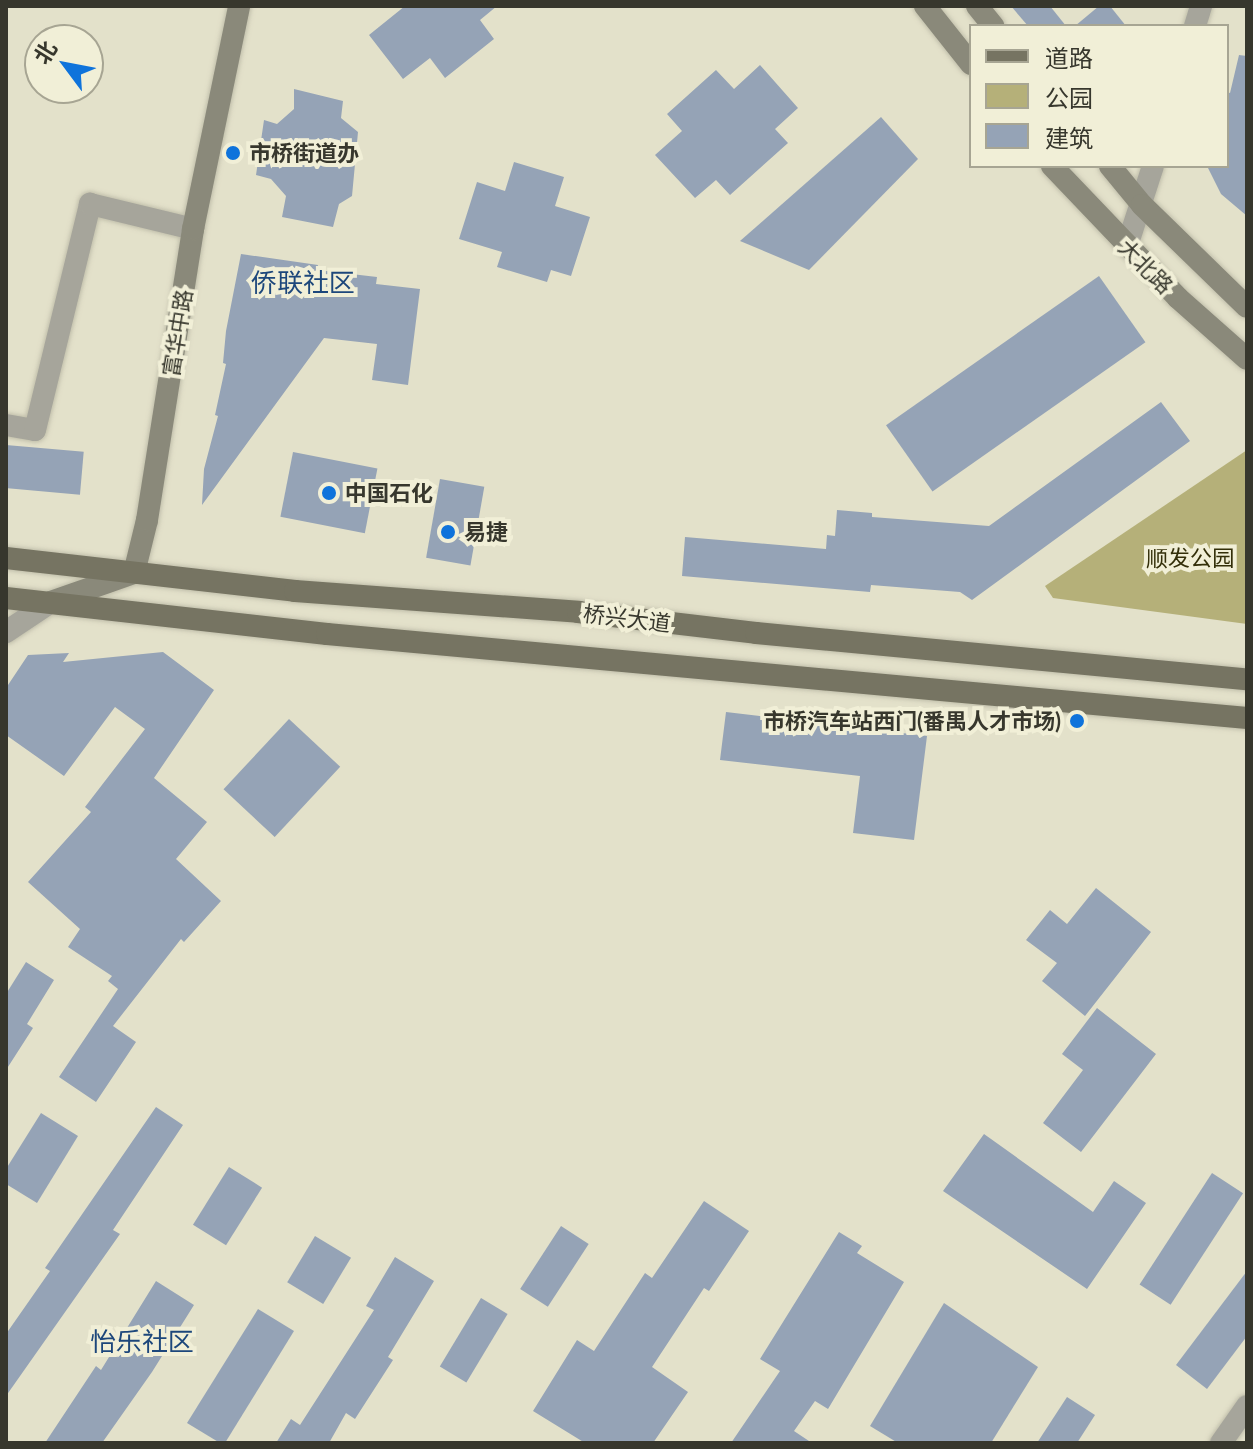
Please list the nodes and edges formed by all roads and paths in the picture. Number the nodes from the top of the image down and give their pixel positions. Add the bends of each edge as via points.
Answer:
1 (239, 6) edge
2 (925, 6) edge
3 (977, 6) edge
4 (991, 24) edge
5 (969, 61) edge
6 (1054, 168) edge
7 (1112, 168) edge
8 (1152, 168) edge
9 (1142, 205) junction
10 (193, 229) junction
11 (1127, 246) junction
12 (1247, 307) edge
13 (1247, 359) edge
14 (6, 425) edge
15 (6, 558) edge
16 (134, 573) junction
17 (6, 598) edge
18 (51, 602) junction
19 (6, 632) edge
20 (1247, 679) edge
21 (1247, 718) edge
22 (1247, 1406) edge
23 (1221, 1443) edge

1 - 10 main road, 富华中路
2 - 5 main road
3 - 4 main road
6 - 11 main road, 大北路
7 - 9 main road, 大北路
8 - 9 street
9 - 11 street
9 - 12 main road, 大北路
10 - 14 street via 90,204 35,430
10 - 16 main road, 富华中路
11 - 13 main road, 大北路
15 - 16 main road, 桥兴大道
16 - 18 main road
16 - 20 main road, 桥兴大道
17 - 18 main road, 桥兴大道
18 - 19 street
18 - 21 main road, 桥兴大道 via 327,634
22 - 23 street

